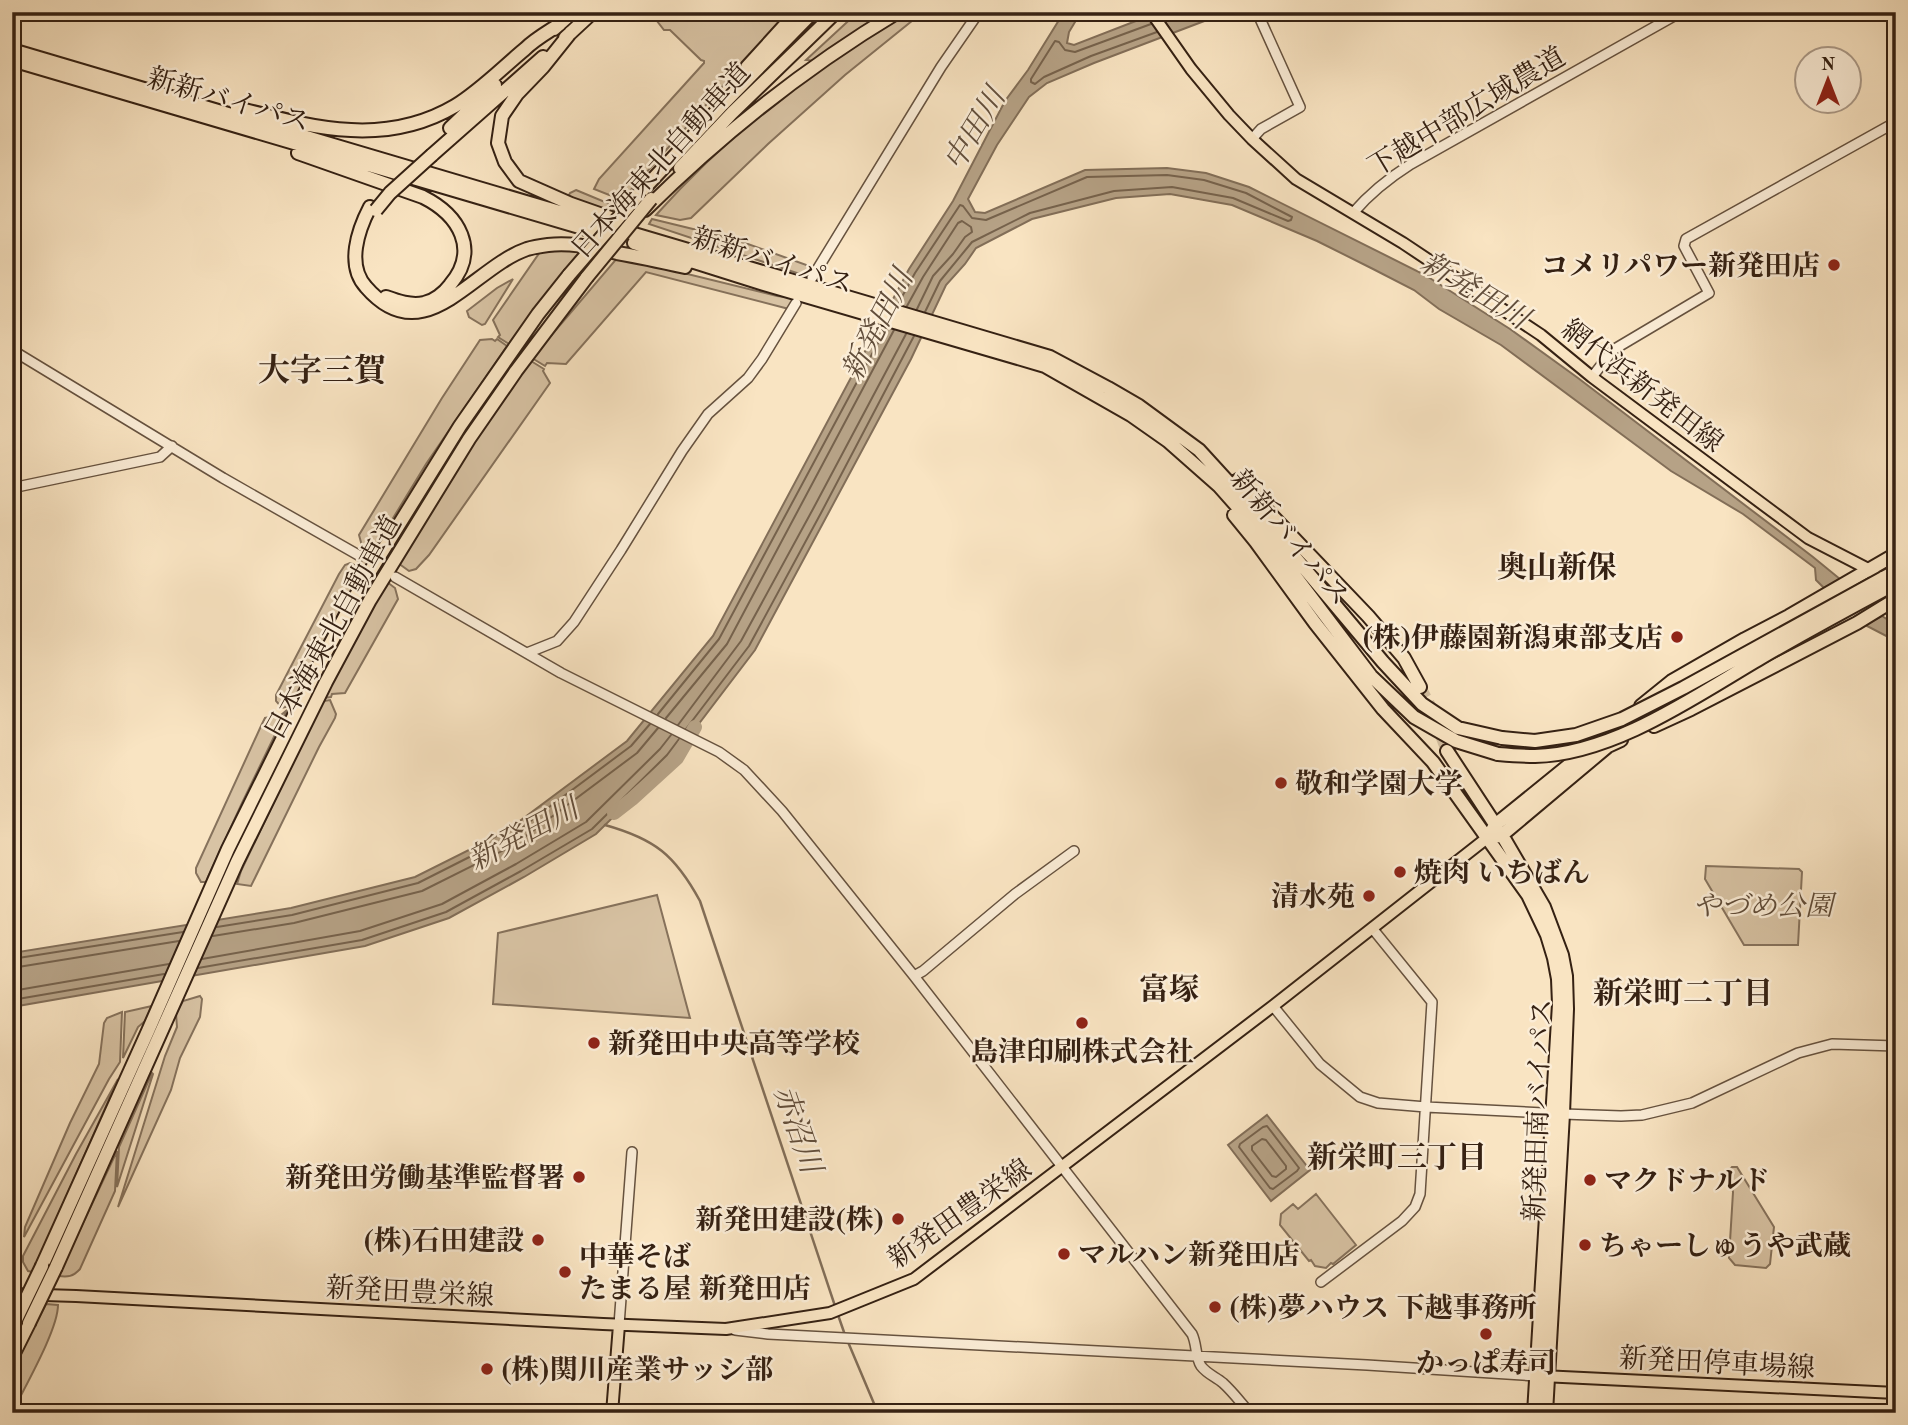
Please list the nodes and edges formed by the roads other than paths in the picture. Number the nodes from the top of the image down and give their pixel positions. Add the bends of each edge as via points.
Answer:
1 (573, 12) edge
2 (593, 12) edge
3 (797, 12) edge
4 (813, 12) edge
5 (836, 12) edge
6 (898, 12) edge
7 (979, 12) edge
8 (1257, 12) edge
9 (1681, 12) edge
10 (1152, 13) edge
11 (560, 24) junction
12 (570, 32) junction
13 (12, 50) edge
14 (12, 60) edge
15 (141, 88) junction
16 (215, 121) junction
17 (1896, 122) edge
18 (1252, 139) junction
19 (428, 154) junction
20 (661, 169) junction
21 (649, 197) junction
22 (373, 208) junction
23 (1353, 213) junction
24 (759, 271) junction
25 (812, 278) dead end
26 (764, 284) junction
27 (796, 303) dead end
28 (871, 309) junction
29 (12, 350) edge
30 (1592, 377) junction
31 (172, 446) junction
32 (1196, 456) junction
33 (12, 488) edge
34 (1896, 554) edge
35 (360, 556) tunnel mouth
36 (1868, 569) junction
37 (1896, 570) edge
38 (396, 577) tunnel mouth
39 (1891, 585) edge
40 (1896, 599) edge
41 (527, 653) junction
42 (1420, 687) tunnel mouth
43 (1447, 751) tunnel mouth
44 (1499, 830) junction
45 (1487, 838) junction
46 (1074, 851) dead end
47 (1372, 928) junction
48 (914, 976) junction
49 (1273, 1006) junction
50 (1896, 1046) edge
51 (1426, 1107) junction
52 (1558, 1114) junction
53 (632, 1152) dead end
54 (1062, 1167) junction
55 (1321, 1282) dead end
56 (12, 1294) edge
57 (619, 1325) junction
58 (13, 1326) edge
59 (726, 1329) junction
60 (12, 1357) edge
61 (1198, 1357) junction
62 (1542, 1376) junction
63 (1896, 1393) edge
64 (612, 1413) edge
65 (1250, 1413) edge
66 (1534, 1413) edge
67 (1546, 1413) edge

1 - 11 highway
2 - 12 highway
3 - 20 highway
4 - 20 highway, 日本海東北自動車道
5 - 21 highway, 日本海東北自動車道
6 - 21 highway via 849,41 783,90
7 - 25 street
8 - 18 street via 1300,107
9 - 23 street, 下越中部広域農道 via 1411,164 1368,195
10 - 18 main road, 網代浜新発田線
11 - 15 highway via 454,107 383,130 346,131 295,123
11 - 19 highway
12 - 19 highway
12 - 24 highway via 502,116 498,143 519,181 640,229 737,258
13 - 15 highway, 新新バイパス
14 - 16 highway, 新新バイパス
15 - 24 highway, 新新バイパス
16 - 22 highway via 436,204 452,218 463,237 464,259 443,294 423,303 401,302 384,296 370,281 362,249
16 - 26 highway, 新新バイパス
17 - 30 street via 1686,239 1684,246 1709,293 1613,350
18 - 23 main road, 網代浜新発田線 via 1296,179
19 - 22 highway, bridge
20 - 21 highway, 日本海東北自動車道
21 - 58 highway, 日本海東北自動車道, bridge via 569,275 538,314 460,426 361,586 240,825
21 - 60 highway, 日本海東北自動車道, bridge via 516,371 370,600 237,862
22 - 26 highway via 361,224 355,248 357,269 363,285 399,311 424,312 449,301 526,250 549,245 579,244
23 - 30 main road, 網代浜新発田線 via 1531,328
24 - 28 highway, 新新バイパス
26 - 28 highway, 新新バイパス
27 - 41 street via 748,378 708,414 682,451 573,622 557,641
28 - 32 highway, 新新バイパス via 1047,362 1135,411
29 - 31 street
30 - 36 main road, 網代浜新発田線 via 1808,538
31 - 33 street via 160,457
31 - 35 street
32 - 39 highway, 新新バイパス, bridge via 1273,531 1423,704 1458,728 1502,738 1535,741 1622,719
32 - 39 highway, 新新バイパス, bridge via 1273,547 1371,676 1414,716 1456,741 1498,754 1536,756 1579,750 1626,733
32 - 42 highway via 1230,472 1368,616 1404,658
32 - 45 highway, 新発田南バイパス via 1315,623 1383,709 1433,762
34 - 36 highway
36 - 39 main road, 網代浜新発田線
36 - 44 highway via 1672,681
37 - 39 highway
38 - 41 street
40 - 44 highway via 1691,709 1608,746
41 - 48 street via 744,770
43 - 44 highway, 新発田南バイパス
44 - 45 highway
44 - 52 highway, 新発田南バイパス via 1545,907 1562,955 1567,1009
45 - 47 main road, 新発田豊栄線
45 - 52 highway, 新発田南バイパス via 1528,895 1554,958 1559,1004
46 - 48 street
47 - 49 main road, 新発田豊栄線
47 - 51 street via 1432,1002
48 - 54 street
49 - 51 street via 1320,1063 1360,1097
49 - 54 main road, 新発田豊栄線
50 - 52 street via 1832,1044 1798,1053 1692,1103 1655,1113
51 - 52 street
51 - 55 street via 1420,1195 1415,1207
52 - 62 highway, 新発田南バイパス
53 - 57 street
54 - 59 main road, 新発田豊栄線 via 914,1279 830,1313
54 - 61 street via 1192,1334
56 - 57 main road, 新発田豊栄線
57 - 59 main road, 新発田豊栄線
57 - 64 main road
59 - 61 street
61 - 62 street
61 - 65 street via 1207,1372
62 - 63 main road, 新発田停車場線
62 - 66 highway, 新発田南バイパス
62 - 67 highway, 新発田南バイパス

